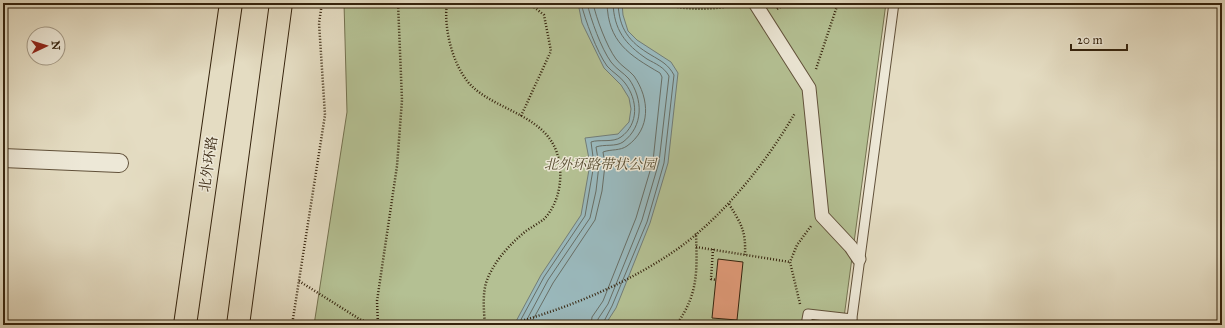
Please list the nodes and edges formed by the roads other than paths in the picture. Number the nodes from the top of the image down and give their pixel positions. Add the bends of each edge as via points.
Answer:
1 (231, 3) edge
2 (282, 3) edge
3 (755, 3) edge
4 (894, 3) edge
5 (3, 158) edge
6 (119, 163) dead end
7 (859, 259) junction
8 (852, 322) edge
9 (185, 325) edge
10 (238, 325) edge
11 (806, 325) edge

1 - 9 main road, 北外环路
2 - 10 main road
3 - 7 street via 809,88 822,216
4 - 7 lane
5 - 6 street
7 - 8 lane
8 - 11 lane via 808,314

